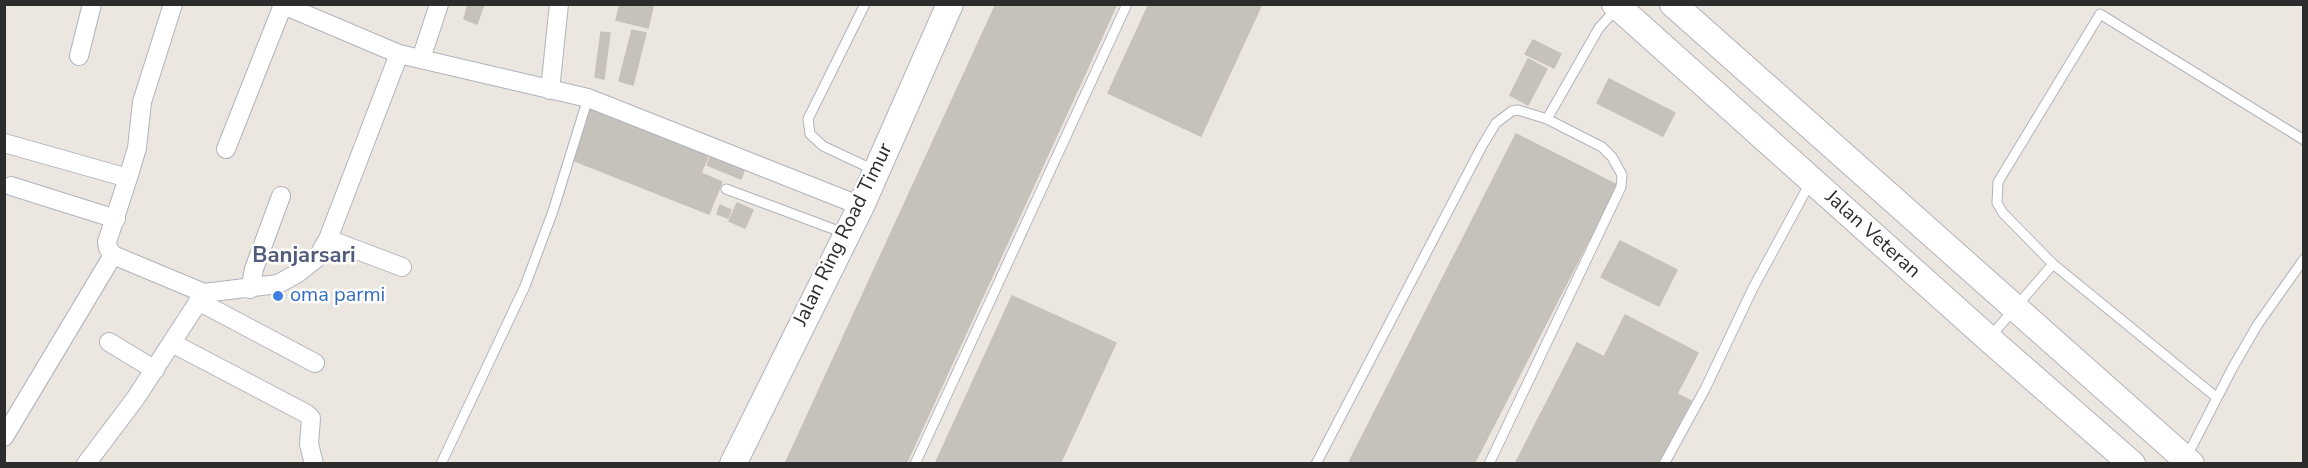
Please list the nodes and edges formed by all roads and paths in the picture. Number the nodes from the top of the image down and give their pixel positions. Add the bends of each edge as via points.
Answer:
1 (92, 4) edge
2 (173, 4) edge
3 (439, 4) edge
4 (559, 4) edge
5 (865, 4) edge
6 (950, 4) edge
7 (1127, 4) edge
8 (2106, 4) edge
9 (282, 5) edge
10 (1675, 5) edge
11 (1610, 13) edge
12 (2100, 14) junction
13 (399, 54) junction
14 (79, 56) dead end
15 (421, 59) junction
16 (550, 90) junction
17 (588, 98) junction
18 (1547, 119) junction
19 (2304, 140) edge
20 (4, 143) edge
21 (226, 149) dead end
22 (877, 171) junction
23 (128, 178) junction
24 (1809, 184) junction
25 (11, 186) dead end
26 (726, 189) dead end
27 (281, 196) dead end
28 (861, 206) junction
29 (116, 219) junction
30 (847, 233) junction
31 (328, 238) junction
32 (113, 255) junction
33 (2304, 259) edge
34 (2053, 264) junction
35 (402, 267) dead end
36 (250, 289) junction
37 (201, 297) junction
38 (2015, 308) junction
39 (1989, 339) junction
40 (109, 342) dead end
41 (172, 343) junction
42 (315, 363) dead end
43 (155, 370) junction
44 (2216, 397) junction
45 (4, 437) edge
46 (2188, 461) edge
47 (86, 464) edge
48 (314, 464) edge
49 (441, 464) edge
50 (733, 464) edge
51 (915, 464) edge
52 (1316, 464) edge
53 (1489, 464) edge
54 (1664, 464) edge
55 (2132, 464) edge

1 - 14 street
2 - 23 street via 142,102 137,148
3 - 15 street
4 - 16 street
5 - 22 lane via 808,119 810,134 823,146
6 - 22 main road, Jalan Ring Road Timur
7 - 51 lane
8 - 12 lane
9 - 13 street
9 - 21 street
10 - 38 main road, Jalan Veteran
11 - 18 lane
11 - 24 main road, Jalan Veteran
12 - 19 lane
12 - 34 lane via 1998,182 1997,203 2003,213
13 - 15 street
13 - 31 street
15 - 16 street
16 - 17 street
17 - 28 street
17 - 49 lane via 525,286
18 - 52 lane via 1518,110 1496,123
18 - 53 lane via 1612,156 1622,175 1621,187
20 - 23 street
22 - 28 main road, Jalan Ring Road Timur
23 - 29 street
24 - 39 main road, Jalan Veteran
24 - 54 lane
25 - 29 street
26 - 30 lane
27 - 36 street
28 - 30 main road, Jalan Ring Road Timur
29 - 32 street via 107,242
30 - 50 main road, Jalan Ring Road Timur
31 - 35 street
31 - 36 street via 317,258 298,273 278,284
32 - 37 street
32 - 45 street
33 - 44 lane via 2258,324
34 - 38 lane
34 - 44 lane
36 - 37 street
37 - 41 street
37 - 42 street
38 - 39 lane
38 - 46 main road, Jalan Veteran
39 - 55 main road, Jalan Veteran
40 - 43 street
41 - 43 street
41 - 48 street via 308,414
43 - 47 street
44 - 46 lane

